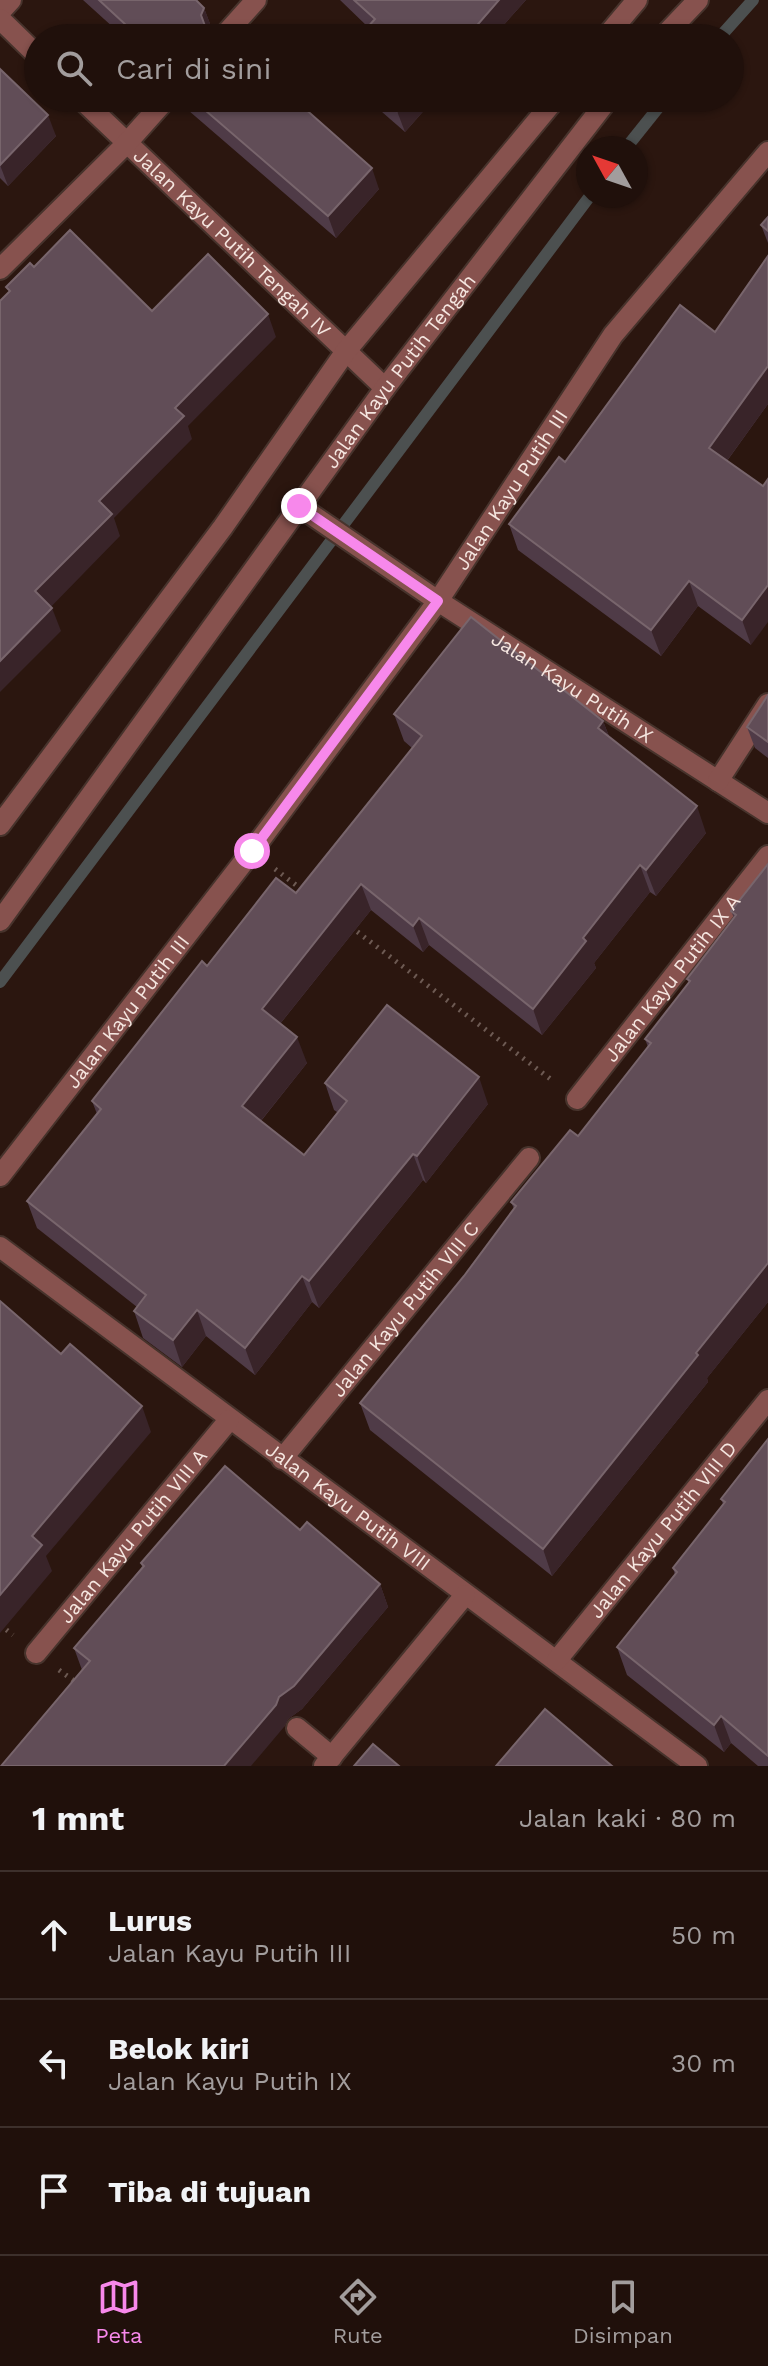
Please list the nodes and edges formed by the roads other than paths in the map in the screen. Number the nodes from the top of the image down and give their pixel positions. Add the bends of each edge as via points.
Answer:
1 (11, 0) edge
2 (256, 0) edge
3 (637, 0) edge
4 (698, 0) edge
5 (0, 12) edge
6 (0, 19) edge
7 (235, 24) edge
8 (617, 24) edge
9 (675, 24) edge
10 (24, 42) edge
11 (94, 112) edge
12 (155, 112) edge
13 (544, 112) edge
14 (598, 112) edge
15 (126, 144) junction
16 (768, 152) edge
17 (0, 269) edge
18 (346, 351) junction
19 (385, 388) junction
20 (299, 506) junction
21 (438, 601) junction
22 (768, 704) edge
23 (718, 781) junction
24 (768, 813) edge
25 (0, 825) edge
26 (768, 856) edge
27 (0, 921) edge
28 (577, 1099) road end
29 (529, 1158) dead end
30 (0, 1176) edge
31 (0, 1247) edge
32 (768, 1400) edge
33 (229, 1420) junction
34 (282, 1459) junction
35 (465, 1595) junction
36 (36, 1653) road end
37 (557, 1660) junction
38 (297, 1728) dead end
39 (328, 1761) edge
40 (697, 1766) edge

1 - 5 street
2 - 7 street
3 - 8 street
4 - 9 street
6 - 10 street
11 - 15 street, Jalan Kayu Putih Tengah IV
12 - 15 street
13 - 18 street
14 - 19 street, Jalan Kayu Putih Tengah
15 - 17 street
15 - 18 street, Jalan Kayu Putih Tengah IV
16 - 21 street, Jalan Kayu Putih III via 613,335
18 - 19 street, Jalan Kayu Putih Tengah IV
18 - 25 street via 223,527
19 - 20 street, Jalan Kayu Putih Tengah
20 - 21 street, Jalan Kayu Putih IX
20 - 27 street, Jalan Kayu Putih Tengah
21 - 23 street, Jalan Kayu Putih IX
21 - 30 street, Jalan Kayu Putih III
22 - 23 street
23 - 24 street, Jalan Kayu Putih IX
26 - 28 street, Jalan Kayu Putih IX A
29 - 34 street, Jalan Kayu Putih VIII C
31 - 33 street, Jalan Kayu Putih VIII
32 - 37 street, Jalan Kayu Putih VIII D
33 - 34 street, Jalan Kayu Putih VIII
33 - 36 street, Jalan Kayu Putih VIII A
34 - 35 street, Jalan Kayu Putih VIII
35 - 37 street, Jalan Kayu Putih VIII
35 - 39 street
37 - 40 street, Jalan Kayu Putih VIII
38 - 39 street

